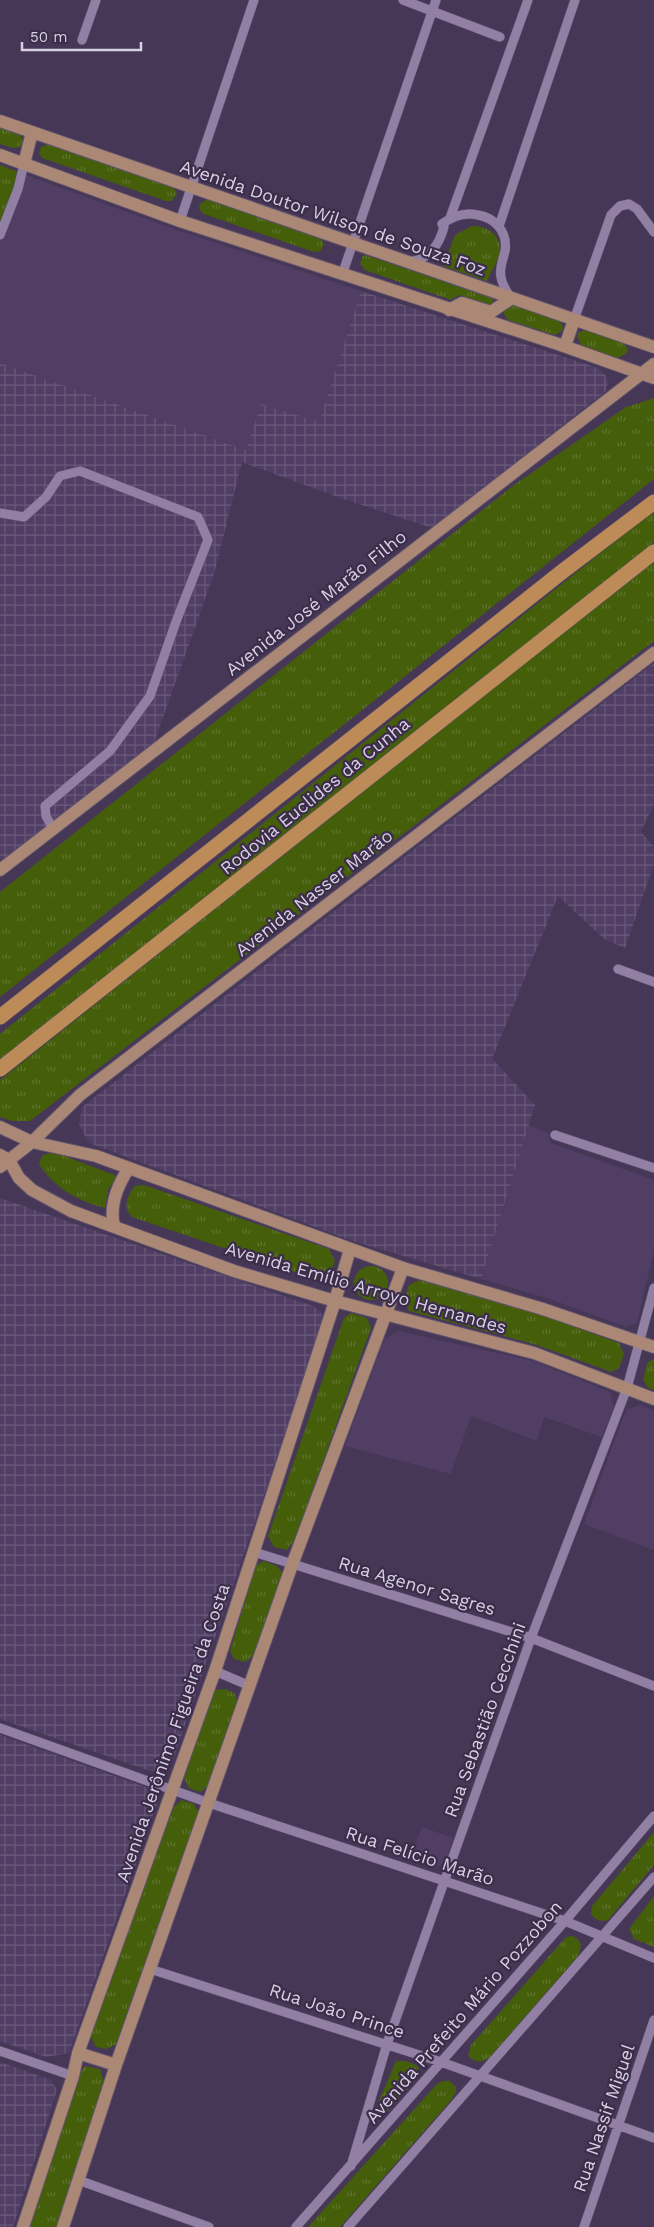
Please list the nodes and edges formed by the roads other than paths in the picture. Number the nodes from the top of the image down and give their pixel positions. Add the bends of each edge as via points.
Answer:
1 (96, 0) edge
2 (254, 0) edge
3 (403, 0) edge
4 (436, 0) edge
5 (528, 0) edge
6 (575, 0) edge
7 (432, 12) junction
8 (500, 37) dead end
9 (82, 40) dead end
10 (0, 121) edge
11 (32, 132) junction
12 (0, 155) edge
13 (24, 164) junction
14 (192, 187) junction
15 (450, 218) junction
16 (180, 221) junction
17 (499, 226) junction
18 (654, 232) edge
19 (0, 235) edge
20 (353, 243) junction
21 (407, 262) junction
22 (342, 275) junction
23 (512, 298) junction
24 (449, 310) junction
25 (574, 320) junction
26 (565, 346) junction
27 (654, 347) edge
28 (654, 364) edge
29 (641, 374) junction
30 (654, 378) edge
31 (654, 502) edge
32 (0, 513) edge
33 (654, 552) edge
34 (654, 653) edge
35 (53, 829) junction
36 (0, 870) edge
37 (618, 969) dead end
38 (654, 982) edge
39 (0, 1018) edge
40 (0, 1069) edge
41 (0, 1127) edge
42 (555, 1135) dead end
43 (32, 1142) junction
44 (3, 1160) edge
45 (129, 1168) junction
46 (654, 1168) edge
47 (114, 1226) junction
48 (350, 1249) junction
49 (403, 1268) junction
50 (654, 1288) edge
51 (335, 1301) junction
52 (385, 1314) junction
53 (639, 1342) junction
54 (654, 1348) edge
55 (627, 1388) junction
56 (654, 1399) edge
57 (254, 1552) junction
58 (292, 1565) junction
59 (531, 1638) junction
60 (215, 1671) junction
61 (250, 1686) junction
62 (654, 1686) edge
63 (0, 1728) edge
64 (174, 1789) junction
65 (209, 1803) junction
66 (654, 1816) edge
67 (654, 1878) edge
68 (444, 1882) junction
69 (566, 1921) junction
70 (604, 1937) junction
71 (654, 1958) edge
72 (150, 1969) junction
73 (654, 2020) edge
74 (387, 2044) junction
75 (0, 2051) edge
76 (78, 2053) junction
77 (441, 2062) junction
78 (116, 2066) junction
79 (73, 2076) junction
80 (480, 2076) junction
81 (618, 2125) junction
82 (654, 2138) edge
83 (351, 2166) junction
84 (78, 2180) junction
85 (23, 2227) edge
86 (62, 2227) edge
87 (209, 2227) edge
88 (296, 2227) edge
89 (348, 2227) edge
90 (584, 2227) edge

1 - 9 street
2 - 14 street
3 - 7 street
4 - 7 street
5 - 15 street
6 - 17 street
7 - 8 street
7 - 20 street
10 - 11 main road, Avenida Doutor Wilson de Souza Foz
11 - 13 main road
11 - 14 main road, Avenida Doutor Wilson de Souza Foz
12 - 13 main road
13 - 16 main road
13 - 19 street
14 - 16 street
14 - 20 main road, Avenida Doutor Wilson de Souza Foz
15 - 17 street via 477,214
15 - 21 street via 442,224 436,248 423,258
16 - 22 main road
17 - 23 street via 505,245 501,277
18 - 25 street via 637,209 629,204 620,206 612,215
20 - 21 main road, Avenida Doutor Wilson de Souza Foz
20 - 22 street
21 - 23 main road, Avenida Doutor Wilson de Souza Foz
22 - 24 main road
23 - 24 main road via 491,312 462,302
23 - 25 main road, Avenida Doutor Wilson de Souza Foz
24 - 26 main road
25 - 26 main road
25 - 27 main road, Avenida Doutor Wilson de Souza Foz
26 - 29 main road
28 - 29 main road, Avenida José Marão Filho
29 - 30 main road
29 - 35 main road, Avenida José Marão Filho
31 - 39 highway, Rodovia Euclides da Cunha via 563,570
32 - 35 street via 24,518 46,497 60,476 80,471 198,517 208,540 150,696 110,751 45,806
33 - 40 highway, Rodovia Euclides da Cunha
34 - 43 main road, Avenida Nasser Marão via 80,1095
35 - 36 main road, Avenida José Marão Filho
37 - 38 street
41 - 43 main road, Avenida Emílio Arroyo Hernandes
42 - 46 street
43 - 44 main road, Avenida Nasser Marão
43 - 45 main road, Avenida Emílio Arroyo Hernandes via 96,1156
44 - 47 main road, Avenida Emílio Arroyo Hernandes via 32,1190 71,1211
45 - 47 main road via 114,1197
45 - 48 main road, Avenida Emílio Arroyo Hernandes
47 - 51 main road, Avenida Emílio Arroyo Hernandes via 234,1271
48 - 49 main road, Avenida Emílio Arroyo Hernandes
48 - 51 main road, Avenida Jerônimo Figueira da Costa
49 - 52 main road
49 - 53 main road, Avenida Emílio Arroyo Hernandes via 543,1309
50 - 53 street, Rua Sebastião Cecchini
51 - 52 main road, Avenida Emílio Arroyo Hernandes
51 - 57 main road, Avenida Jerônimo Figueira da Costa
52 - 55 main road, Avenida Emílio Arroyo Hernandes via 534,1352
52 - 58 main road
53 - 54 main road, Avenida Emílio Arroyo Hernandes
53 - 55 street, Rua Sebastião Cecchini
55 - 56 main road, Avenida Emílio Arroyo Hernandes
55 - 59 street, Rua Sebastião Cecchini
57 - 58 street, Rua Agenor Sagres
57 - 60 main road, Avenida Jerônimo Figueira da Costa
58 - 59 street, Rua Agenor Sagres
58 - 61 main road
59 - 62 street, Rua Agenor Sagres
59 - 68 street, Rua Sebastião Cecchini
60 - 61 street
60 - 64 main road, Avenida Jerônimo Figueira da Costa
61 - 65 main road
63 - 64 street, Rua Felício Marão
64 - 65 street, Rua Felício Marão
64 - 76 main road, Avenida Jerônimo Figueira da Costa
65 - 68 street, Rua Felício Marão
65 - 72 main road
66 - 69 street, Avenida Prefeito Mário Pozzobon
67 - 70 street
68 - 69 street, Rua Felício Marão
68 - 74 street, Rua Sebastião Cecchini
69 - 70 street, Rua Felício Marão
69 - 77 street, Avenida Prefeito Mário Pozzobon
70 - 71 street, Rua Felício Marão
70 - 80 street
72 - 74 street, Rua João Prince
72 - 78 main road
73 - 81 street, Rua Nassif Miguel
74 - 77 street, Rua João Prince
74 - 83 street, Rua Sebastião Cecchini
75 - 79 street
76 - 78 main road
76 - 79 main road, Avenida Jerônimo Figueira da Costa
77 - 80 street, Rua João Prince
77 - 83 street, Avenida Prefeito Mário Pozzobon
78 - 84 main road
79 - 85 main road, Avenida Jerônimo Figueira da Costa
80 - 81 street, Rua João Prince
80 - 89 street
81 - 82 street, Rua João Prince
81 - 90 street, Rua Nassif Miguel
83 - 88 street, Avenida Prefeito Mário Pozzobon
84 - 86 main road
84 - 87 street

